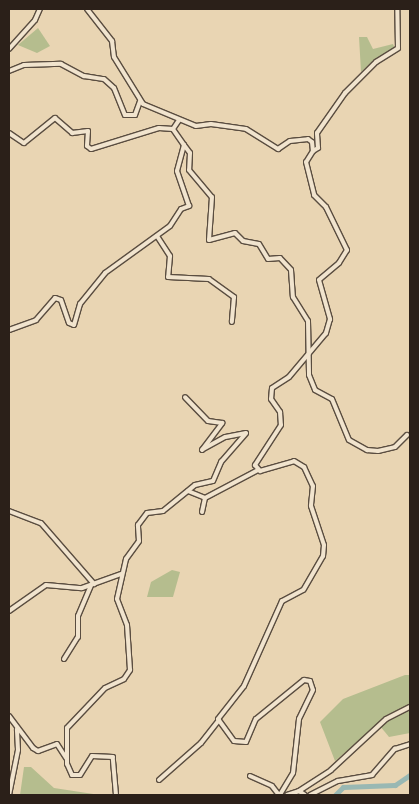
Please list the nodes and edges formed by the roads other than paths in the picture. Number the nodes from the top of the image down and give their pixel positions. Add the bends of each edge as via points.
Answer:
1 (40, 9) edge
2 (87, 9) edge
3 (397, 9) edge
4 (9, 49) edge
5 (9, 71) edge
6 (140, 102) junction
7 (179, 120) junction
8 (173, 129) junction
9 (9, 133) edge
10 (184, 145) junction
11 (313, 151) junction
12 (157, 236) junction
13 (232, 322) dead end
14 (9, 330) edge
15 (306, 359) junction
16 (186, 397) dead end
17 (407, 435) dead end
18 (258, 470) junction
19 (188, 491) junction
20 (205, 498) junction
21 (9, 511) edge
22 (202, 512) dead end
23 (121, 574) junction
24 (92, 585) junction
25 (9, 611) edge
26 (64, 659) dead end
27 (410, 707) edge
28 (9, 716) edge
29 (219, 720) junction
30 (17, 729) junction
31 (410, 744) edge
32 (67, 760) junction
33 (250, 776) dead end
34 (158, 780) dead end
35 (299, 791) junction
36 (9, 795) edge
37 (116, 795) edge
38 (280, 795) edge
39 (287, 795) edge
40 (305, 795) edge
41 (310, 795) edge

1 - 4 street
2 - 6 street via 112,41 114,57
3 - 11 street via 398,48 376,62 345,94 317,133 318,148
5 - 6 street via 24,65 61,64 84,76 104,79 114,88 125,115 135,114
6 - 7 street
7 - 8 street
7 - 11 street via 196,126 235,125 278,149 290,141 308,139
8 - 9 street via 159,128 91,149 87,146 88,132 72,133 55,118 24,142
8 - 10 street
10 - 12 street via 177,171 189,206 181,209 170,226
10 - 15 street via 190,152 189,170 212,197 208,240 236,232 243,241 259,244 268,259 280,258 291,270 293,297 308,321
11 - 15 street via 306,162 314,195 326,207 347,250 339,263 320,277 321,294 330,320 324,336
12 - 13 street via 170,256 168,277 209,279 234,298
12 - 14 street via 105,273 80,304 74,325 69,323 61,300 55,298 36,320
15 - 17 street via 315,390 332,399 349,440 367,450 378,451 395,447
15 - 18 street via 289,377 272,388 271,399 280,412 281,425 257,460
16 - 19 street via 208,421 222,423 202,450 225,437 246,433 221,462 218,476
18 - 20 street
18 - 29 street via 294,461 304,467 310,477 311,506 324,550 307,586 282,601 244,686 220,714
19 - 20 street
19 - 23 street via 164,510 144,516 138,525 139,541 129,552
20 - 22 street
21 - 24 street via 41,523
23 - 24 street
23 - 32 street via 118,605 127,625 130,670 124,679 105,688 89,708 68,724
24 - 25 street via 46,585
24 - 26 street via 78,616 78,637
27 - 35 street via 386,719 332,770
28 - 30 street via 14,718
29 - 34 street via 201,742
29 - 38 street via 234,741 246,742 256,719 304,680 310,681 313,690 299,719 293,773
30 - 32 street via 38,750 57,744
30 - 36 street via 18,750
31 - 41 street via 395,749 372,775 338,781
32 - 37 street via 68,769 78,777 92,756 113,757
33 - 38 street via 272,786
35 - 39 street
35 - 40 street

